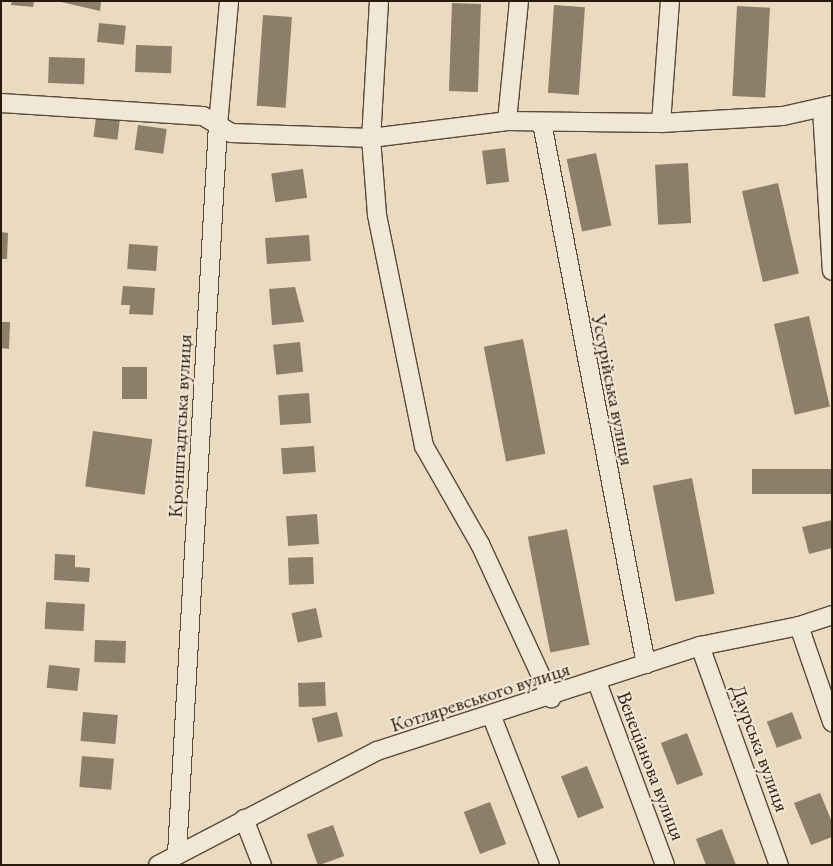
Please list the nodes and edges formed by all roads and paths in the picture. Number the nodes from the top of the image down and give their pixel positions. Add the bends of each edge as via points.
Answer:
1 (229, 1) edge
2 (379, 1) edge
3 (519, 1) edge
4 (670, 1) edge
5 (1, 103) edge
6 (827, 107) edge
7 (508, 121) junction
8 (542, 123) junction
9 (661, 123) junction
10 (218, 125) junction
11 (371, 138) junction
12 (832, 271) edge
13 (832, 614) edge
14 (799, 626) junction
15 (700, 646) junction
16 (646, 664) junction
17 (597, 682) junction
18 (551, 698) junction
19 (492, 717) junction
20 (832, 722) edge
21 (244, 819) junction
22 (177, 854) junction
23 (158, 865) edge
24 (262, 865) edge
25 (550, 865) edge
26 (666, 865) edge
27 (779, 865) edge

1 - 10 street, Кронштадтська вулиця
2 - 11 street
3 - 7 street
4 - 9 street
5 - 10 street via 203,116
6 - 9 street via 783,116
6 - 12 street
7 - 8 street
7 - 11 street
8 - 9 street
8 - 16 street, Уссурійська вулиця
10 - 11 street via 231,133
10 - 22 street, Кронштадтська вулиця
11 - 18 street via 377,215 424,446 480,544
13 - 14 street, Котляревського вулиця
14 - 15 street, Котляревського вулиця
14 - 20 street
15 - 16 street, Котляревського вулиця
15 - 27 street, Даурська вулиця
16 - 17 street, Котляревського вулиця
17 - 18 street, Котляревського вулиця
17 - 26 street, Венеціанова вулиця
18 - 19 street, Котляревського вулиця
19 - 21 street, Котляревського вулиця via 378,752
19 - 25 street
21 - 22 street, Котляревського вулиця
21 - 24 street
22 - 23 street, Котляревського вулиця

